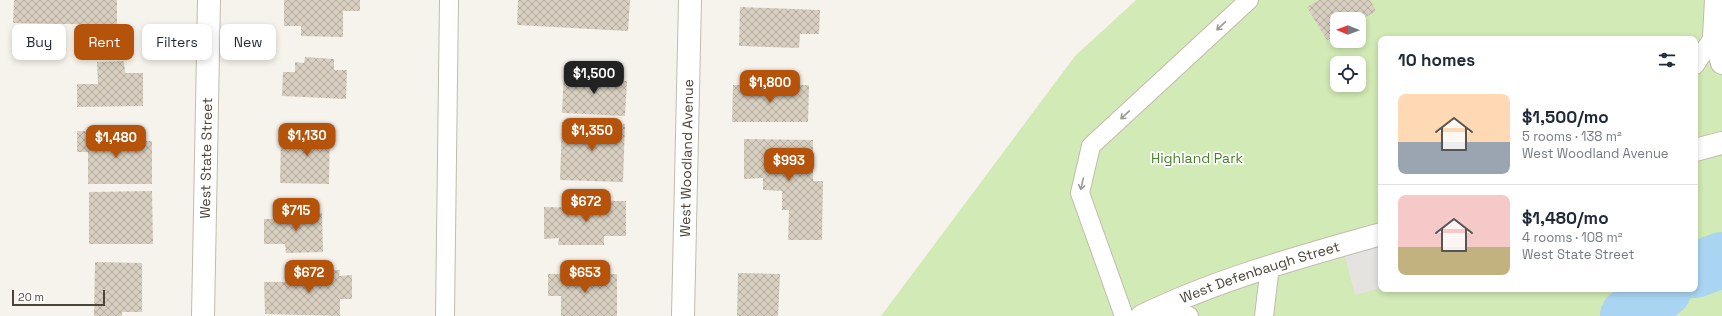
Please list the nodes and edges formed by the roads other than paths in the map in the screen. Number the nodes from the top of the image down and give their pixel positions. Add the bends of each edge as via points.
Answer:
1 (209, 0) edge
2 (449, 0) edge
3 (690, 0) edge
4 (1249, 0) edge
5 (1716, 0) edge
6 (1714, 36) junction
7 (1698, 60) edge
8 (1722, 63) edge
9 (1722, 144) edge
10 (1698, 149) edge
11 (1378, 235) edge
12 (1270, 266) junction
13 (1162, 306) junction
14 (203, 316) edge
15 (445, 316) edge
16 (683, 316) edge
17 (1124, 316) edge
18 (1142, 316) edge
19 (1189, 316) edge
20 (1264, 316) edge

1 - 14 street, West State Street
2 - 15 lane
3 - 16 street, West Woodland Avenue
4 -> 17 lane via 1091,146 1080,194
5 - 6 street
6 - 7 lane
6 - 8 street
9 - 10 street
11 - 12 street, West Defenbaugh Street
12 - 13 street, West Defenbaugh Street
12 - 20 lane
13 - 18 street, West Defenbaugh Street
13 - 19 lane

